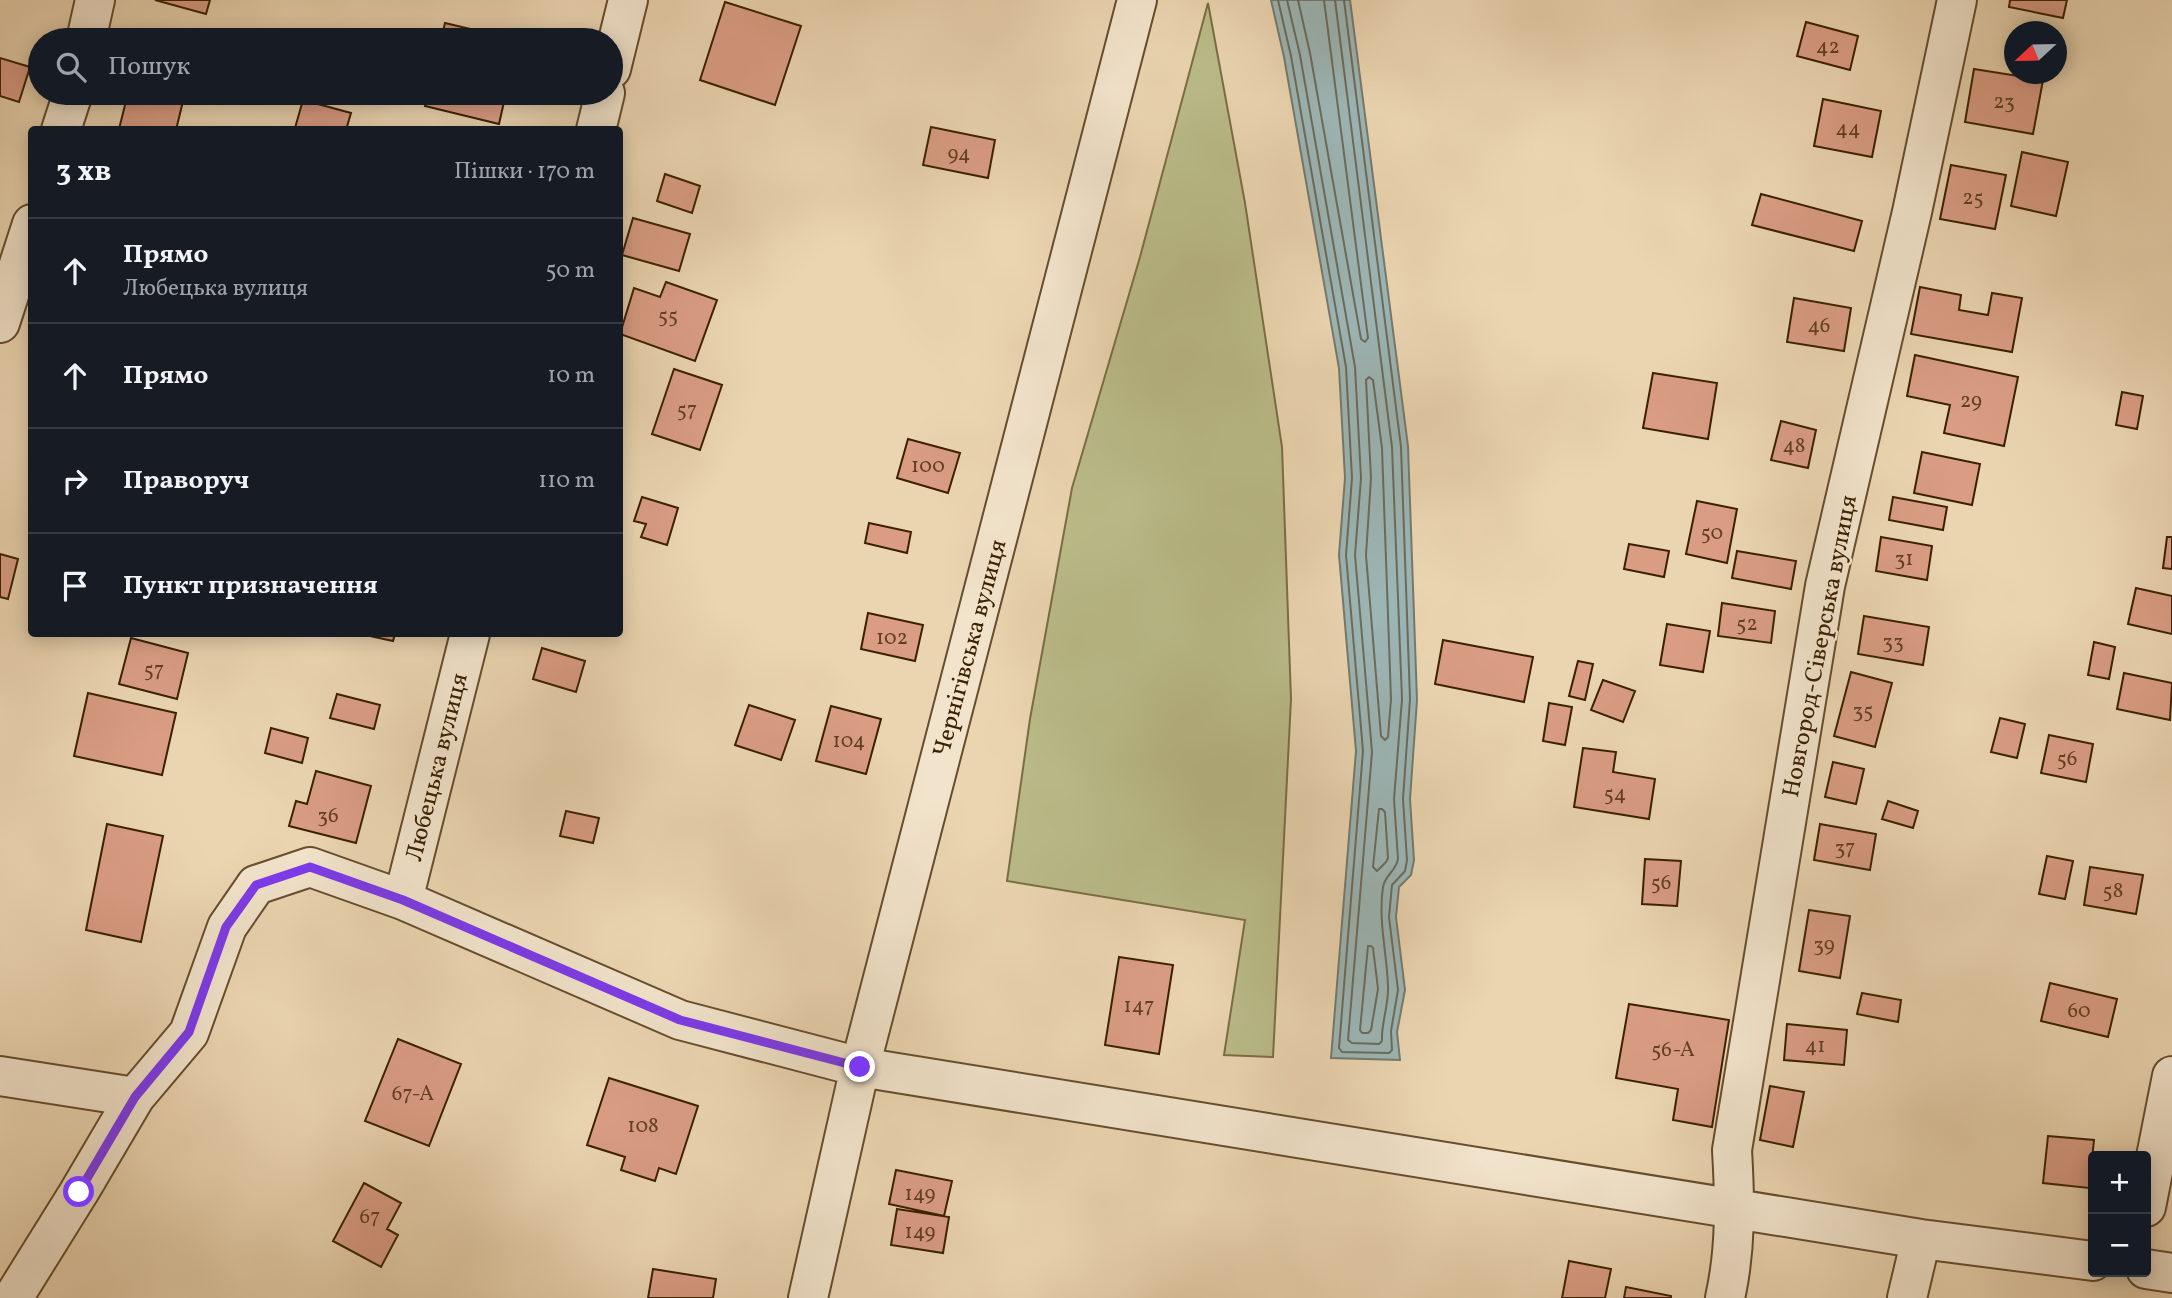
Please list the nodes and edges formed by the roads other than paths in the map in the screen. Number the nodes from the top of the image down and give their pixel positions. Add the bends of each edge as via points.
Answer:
1 (95, 0) edge
2 (628, 0) edge
3 (1138, 0) edge
4 (1957, 0) edge
5 (89, 28) edge
6 (621, 28) edge
7 (69, 105) edge
8 (602, 105) edge
9 (62, 126) edge
10 (597, 126) edge
11 (28, 236) edge
12 (0, 323) edge
13 (469, 637) edge
14 (403, 900) junction
15 (860, 1067) junction
16 (0, 1076) edge
17 (2172, 1076) edge
18 (135, 1097) junction
19 (2151, 1182) edge
20 (1736, 1209) junction
21 (1921, 1239) junction
22 (2088, 1260) edge
23 (2151, 1270) edge
24 (2172, 1273) edge
25 (13, 1298) edge
26 (808, 1298) edge
27 (1725, 1298) edge
28 (1907, 1298) edge

1 - 5 street
2 - 6 street
3 - 15 street, Чернігівська вулиця
4 - 20 street, Новгород-Сіверська вулиця via 1825,586 1732,1150
7 - 9 street
8 - 10 street
11 - 12 street
13 - 14 street, Любецька вулиця
14 - 15 street via 680,1020
14 - 18 street via 310,867 256,885 226,927 189,1032
15 - 20 street
15 - 26 street, Чернігівська вулиця
16 - 18 street
17 - 19 street
18 - 25 street
20 - 21 street
20 - 27 street, Новгород-Сіверська вулиця
21 - 22 street
21 - 28 street
23 - 24 street

